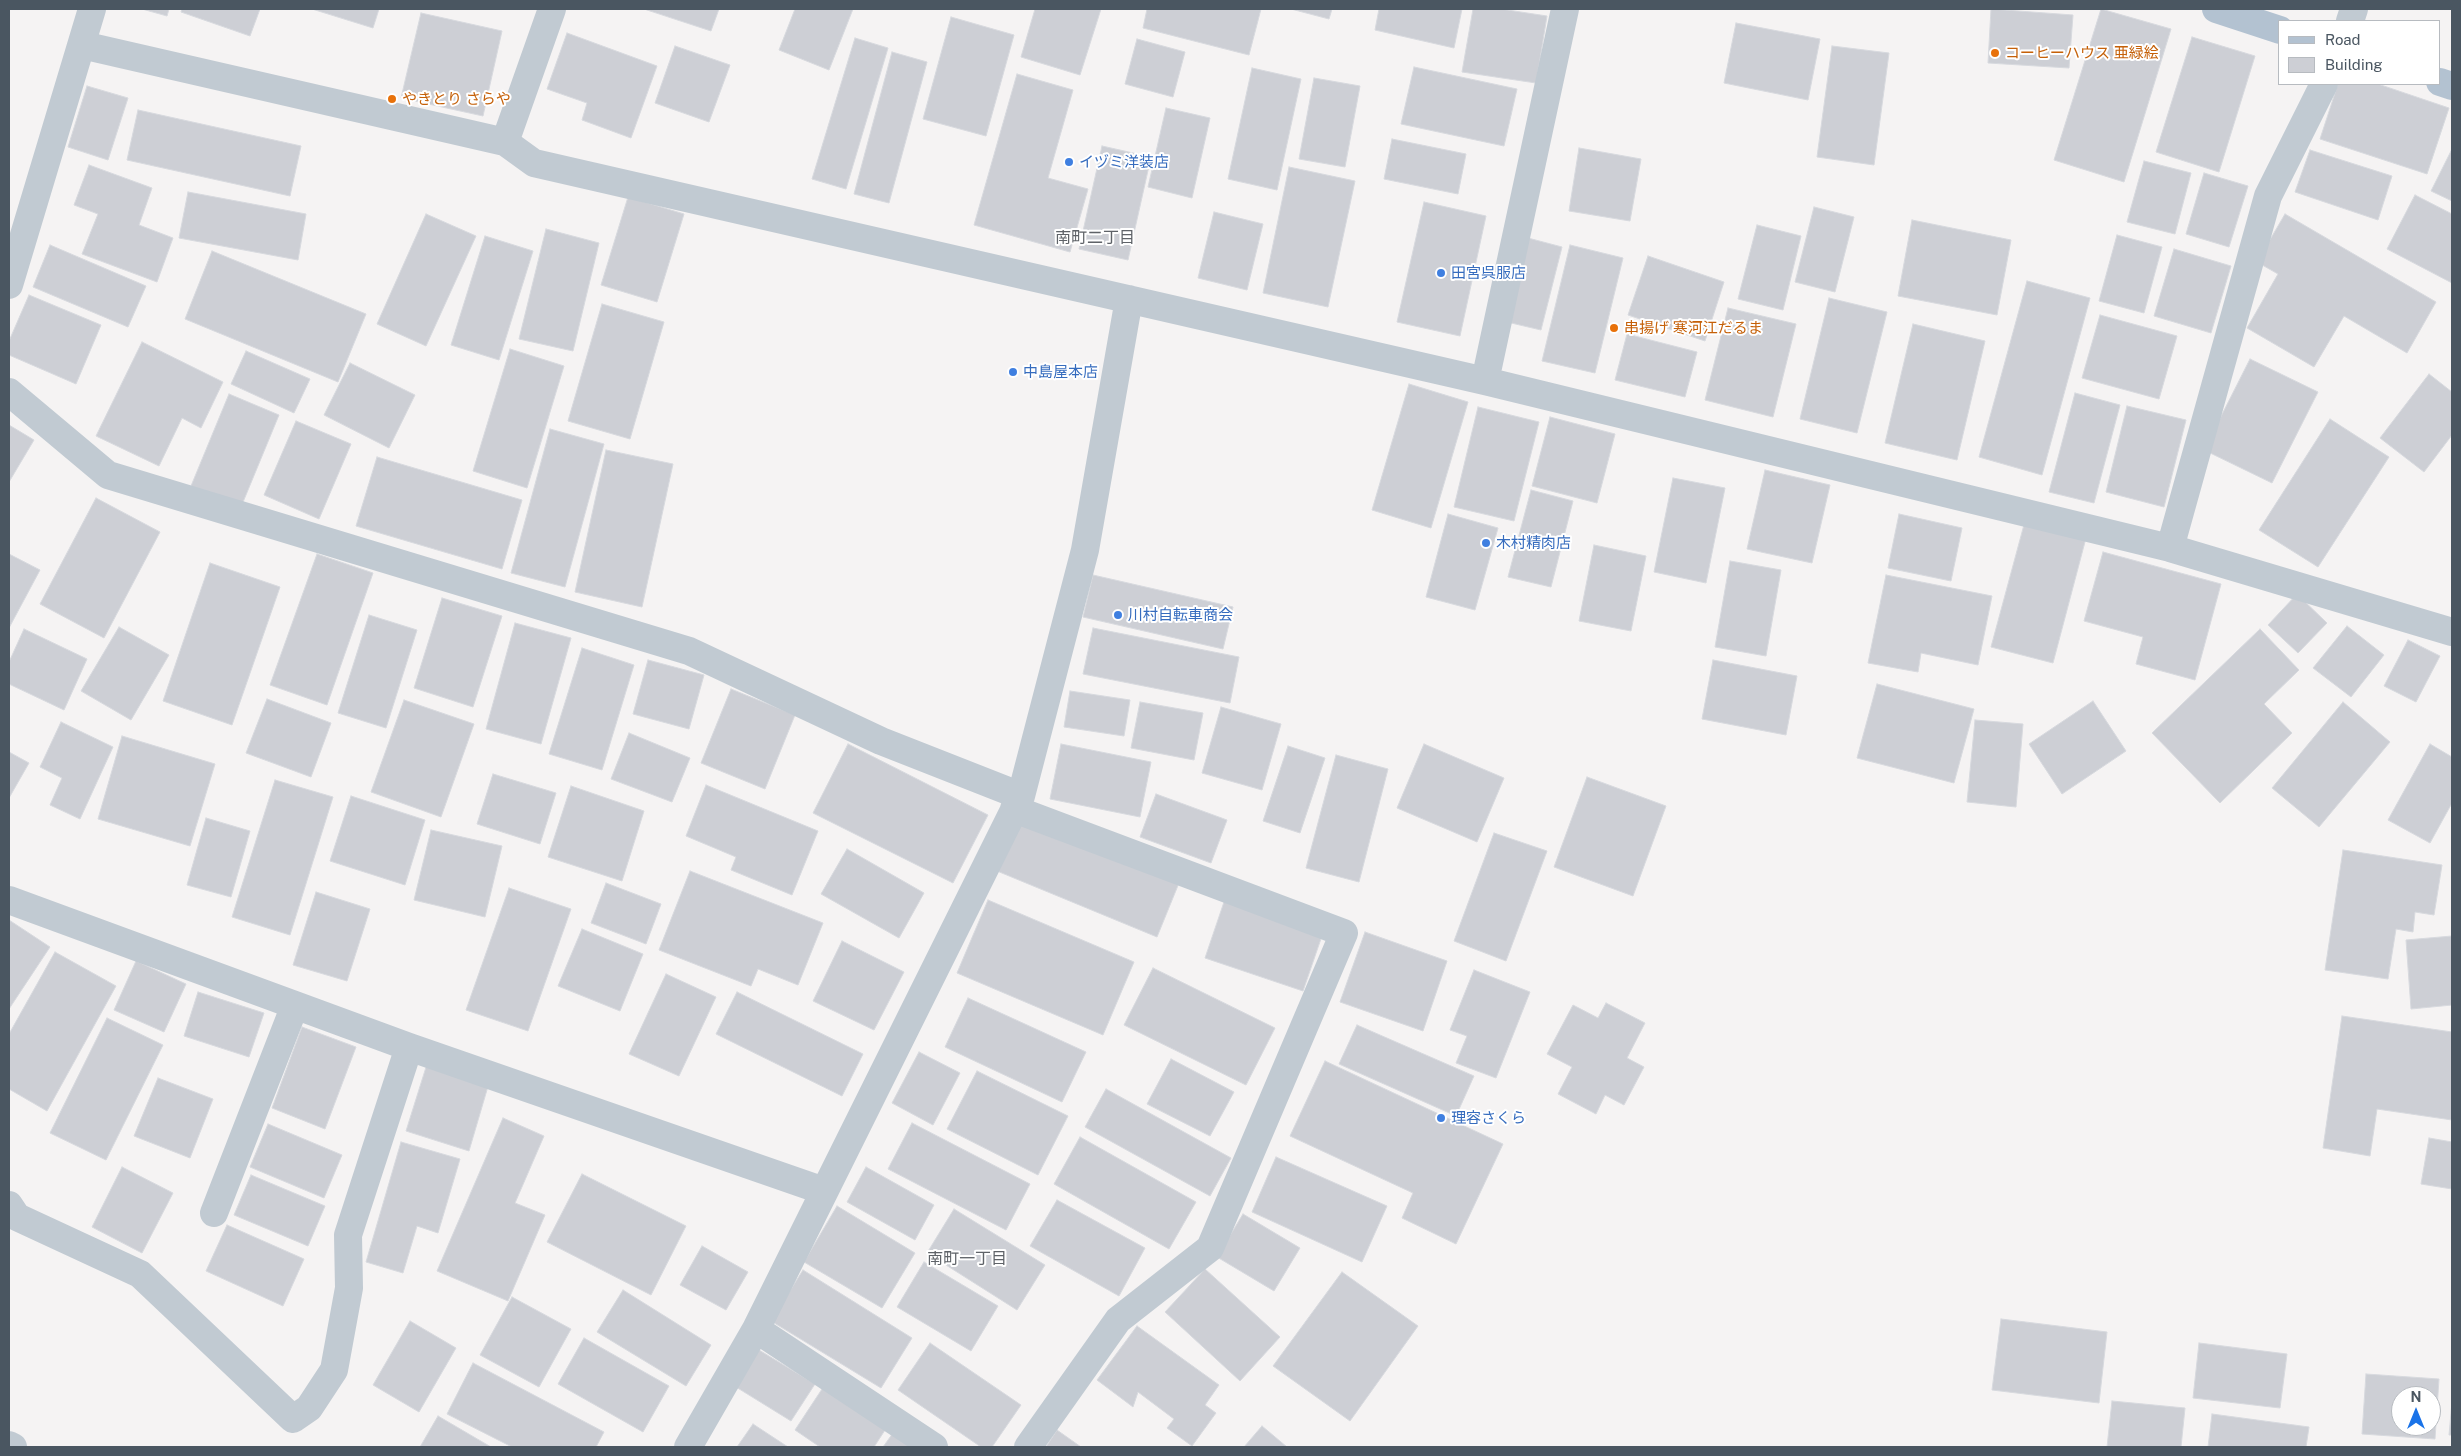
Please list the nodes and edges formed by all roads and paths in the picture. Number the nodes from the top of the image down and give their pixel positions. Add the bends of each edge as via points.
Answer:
1 (92, 9) edge
2 (552, 9) edge
3 (1566, 9) edge
4 (2216, 9) edge
5 (2278, 29) edge
6 (82, 45) junction
7 (2324, 85) edge
8 (505, 142) junction
9 (9, 285) edge
10 (1129, 299) junction
11 (1485, 381) junction
12 (9, 392) edge
13 (2170, 548) junction
14 (2452, 632) edge
15 (1017, 803) junction
16 (9, 900) edge
17 (295, 1005) junction
18 (409, 1047) junction
19 (824, 1191) junction
20 (9, 1205) edge
21 (214, 1213) dead end
22 (756, 1329) junction
23 (9, 1445) edge
24 (13, 1447) edge
25 (688, 1447) edge
26 (934, 1447) edge
27 (1028, 1447) edge

1 - 6 street
2 - 8 street
3 - 11 street
4 - 5 main road
6 - 8 street
6 - 9 street
7 - 13 street via 2268,196
8 - 10 street via 534,163
10 - 11 street
10 - 15 street via 1085,550
11 - 13 street
12 - 15 street via 108,474 689,651
13 - 14 street
15 - 19 street
15 - 27 street via 1344,933 1210,1248 1118,1320
16 - 17 street
17 - 18 street
17 - 21 street
18 - 19 street
18 - 20 street via 348,1235 349,1288 334,1370 310,1408 293,1419 140,1274 17,1217
19 - 22 street
22 - 25 street
22 - 26 street
23 - 24 street

